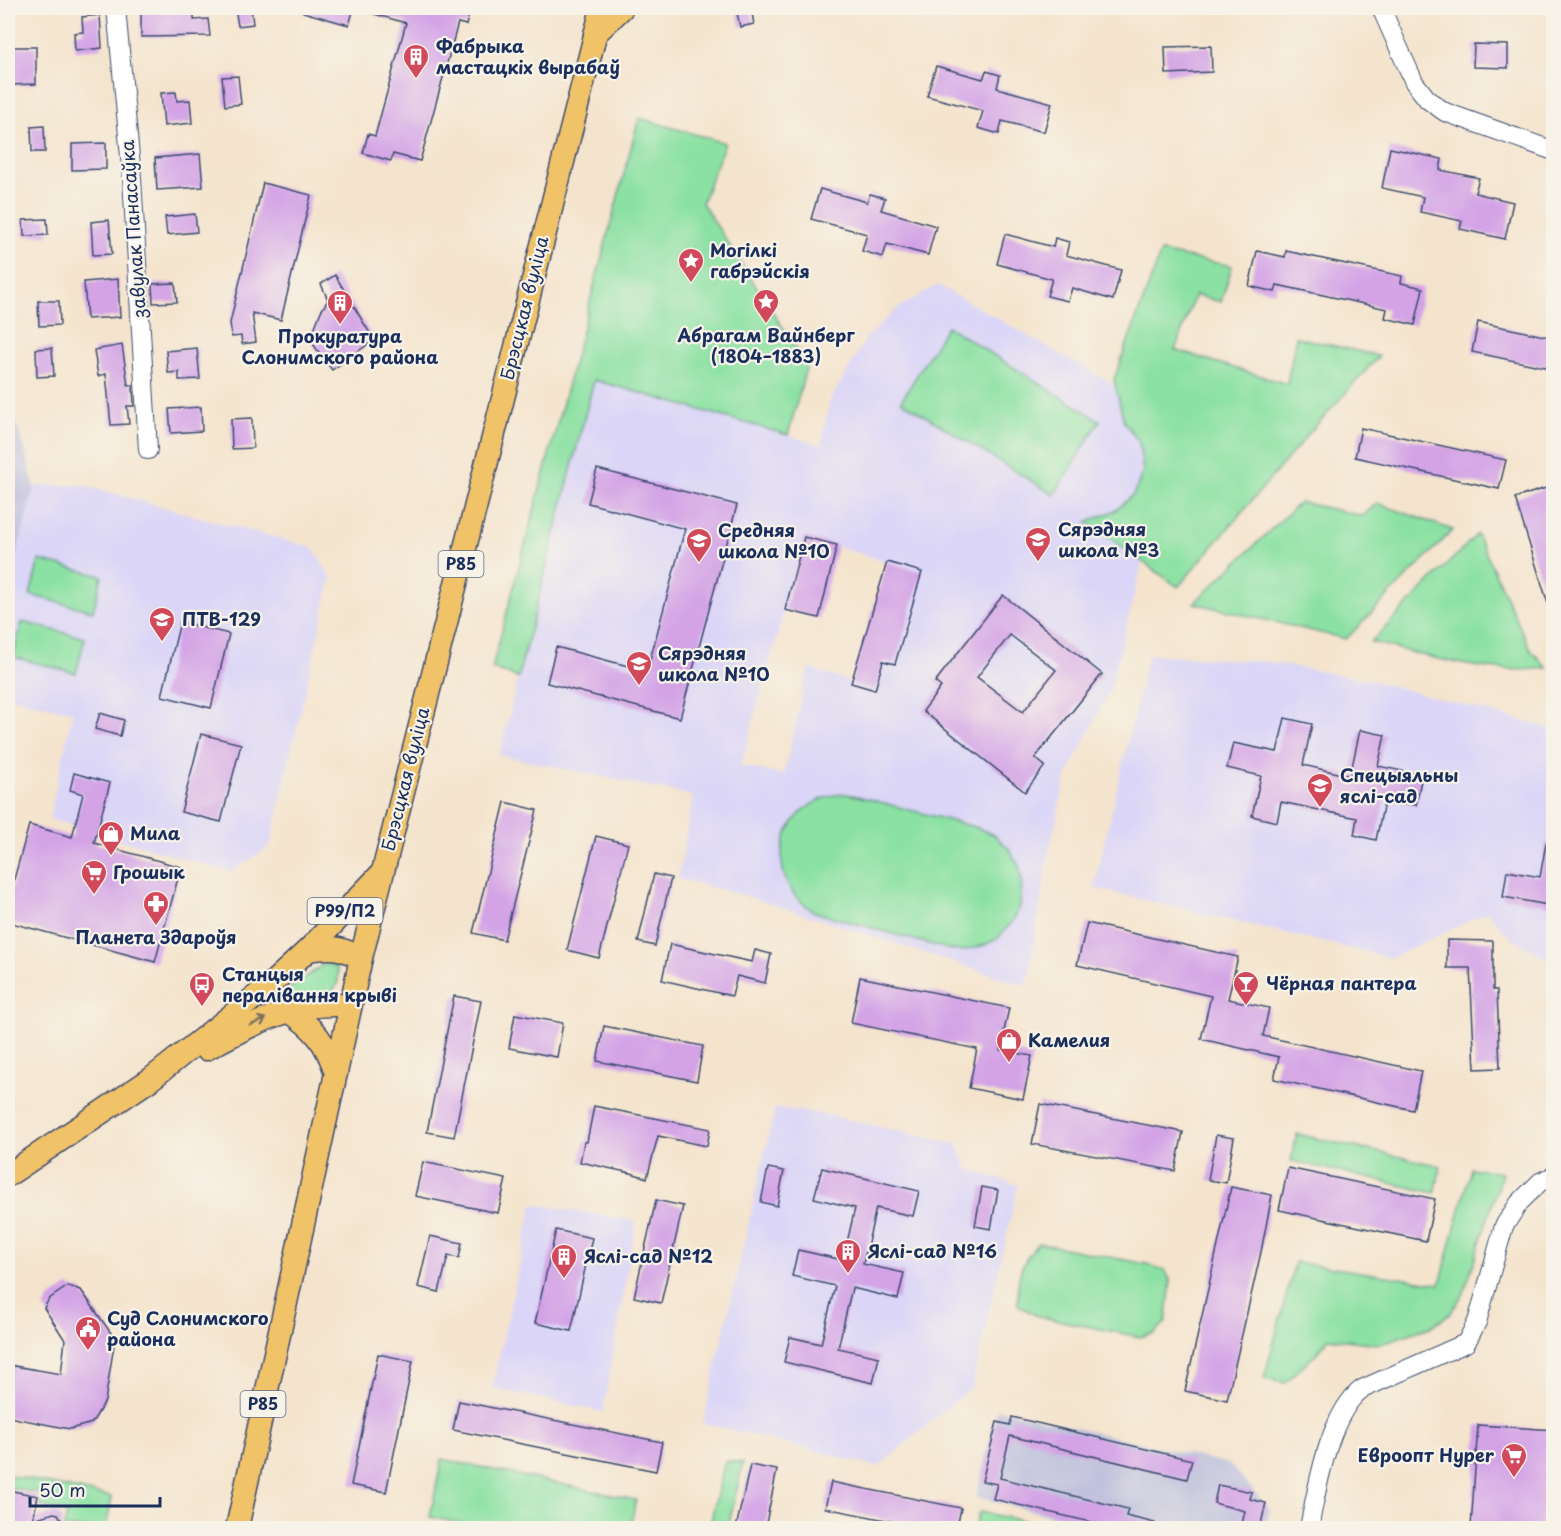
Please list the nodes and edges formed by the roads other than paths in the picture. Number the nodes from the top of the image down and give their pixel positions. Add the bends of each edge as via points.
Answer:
1 (116, 8) edge
2 (602, 8) edge
3 (622, 8) edge
4 (1381, 8) edge
5 (595, 34) junction
6 (1554, 151) edge
7 (148, 450) dead end
8 (382, 873) junction
9 (308, 950) junction
10 (361, 958) junction
11 (350, 1006) junction
12 (289, 1011) junction
13 (336, 1073) junction
14 (151, 1079) junction
15 (8, 1175) edge
16 (1554, 1176) edge
17 (237, 1528) edge
18 (1309, 1528) edge

1 - 7 street, завулак Панасаўка via 132,178
2 - 5 main road, Р85
3 - 5 main road
4 - 6 street via 1414,82 1428,100 1445,112
5 - 8 main road, Брэсцкая вуліца / Р85
8 - 9 main road, Р99/П2
8 - 10 main road, Брэсцкая вуліца / Р85
9 - 10 main road, Р99/П2 via 341,948
9 - 14 main road, Р99/П2 via 269,986
10 - 11 main road, Брэсцкая вуліца / Р85
11 - 12 main road, Р99/П2 via 321,1005
11 - 13 main road, Брэсцкая вуліца / Р85
12 - 13 main road via 322,1041
14 -> 12 main road, Р99/П2 via 257,1022
13 - 17 main road, Брэсцкая вуліца / Р85
14 - 15 main road, Р99/П2
16 - 18 street via 1540,1182 1504,1226 1477,1322 1466,1343 1352,1397 1335,1427

